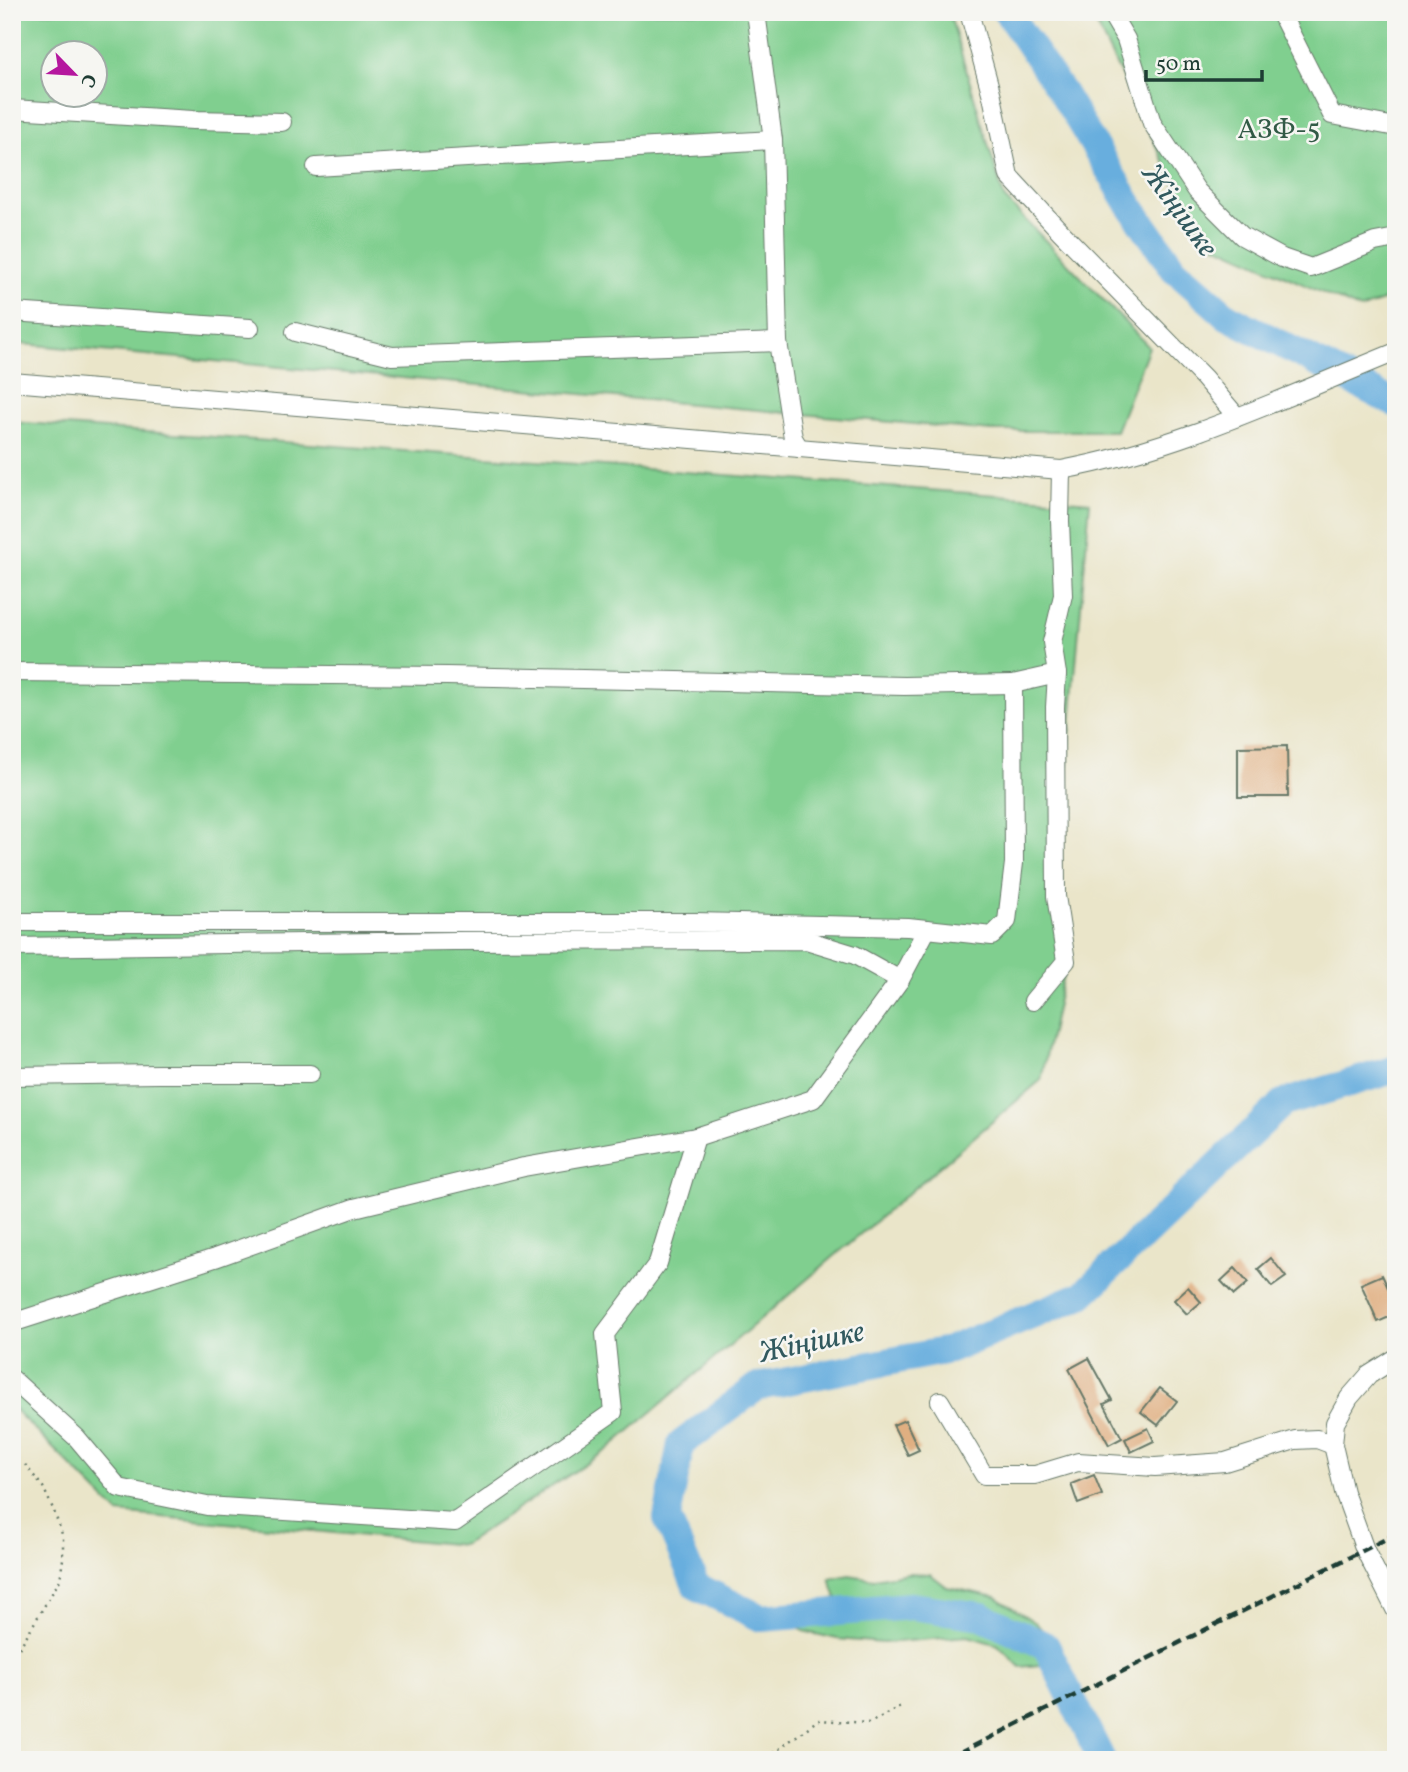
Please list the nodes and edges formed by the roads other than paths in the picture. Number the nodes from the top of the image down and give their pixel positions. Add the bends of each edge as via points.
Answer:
1 (756, 12) edge
2 (969, 12) edge
3 (1110, 12) edge
4 (1280, 12) edge
5 (12, 109) edge
6 (282, 122) dead end
7 (1396, 127) edge
8 (773, 141) junction
9 (316, 167) dead end
10 (1396, 238) edge
11 (12, 312) edge
12 (250, 328) dead end
13 (295, 332) dead end
14 (778, 342) junction
15 (1396, 352) edge
16 (12, 382) edge
17 (1244, 414) junction
18 (799, 448) junction
19 (1061, 470) junction
20 (12, 672) edge
21 (1057, 674) junction
22 (1013, 684) junction
23 (12, 922) edge
24 (927, 929) junction
25 (12, 947) edge
26 (900, 980) junction
27 (1033, 1000) dead end
28 (310, 1074) dead end
29 (12, 1076) edge
30 (696, 1137) junction
31 (12, 1323) edge
32 (1396, 1358) edge
33 (12, 1379) edge
34 (940, 1401) dead end
35 (1333, 1445) junction
36 (1396, 1611) edge

1 - 8 street
2 - 17 street via 1009,176
3 - 10 street via 1126,39 1152,123 1197,191 1241,236 1311,268
4 - 7 street via 1332,114
5 - 6 street
8 - 9 street
8 - 14 street
11 - 12 street
13 - 14 street via 391,356
14 - 18 street via 793,438
15 - 17 street
16 - 18 street
17 - 19 street via 1151,448
18 - 19 street
19 - 21 street via 1063,595 1052,642
20 - 22 street
21 - 22 street
21 - 27 street via 1056,896 1066,961
22 - 24 street via 1014,863 1007,921 992,936
23 - 24 street via 695,922
24 - 26 street
25 - 26 street via 806,940 855,955
26 - 30 street via 813,1099
28 - 29 street
30 - 31 street via 524,1167 354,1208
30 - 33 street via 658,1263 605,1334 613,1412 455,1522 207,1506 119,1489 77,1438
32 - 35 street via 1369,1375 1349,1398 1335,1423
34 - 35 street via 984,1475 1035,1475 1078,1462 1155,1467 1225,1462 1295,1440 1317,1439
35 - 36 street via 1365,1550

